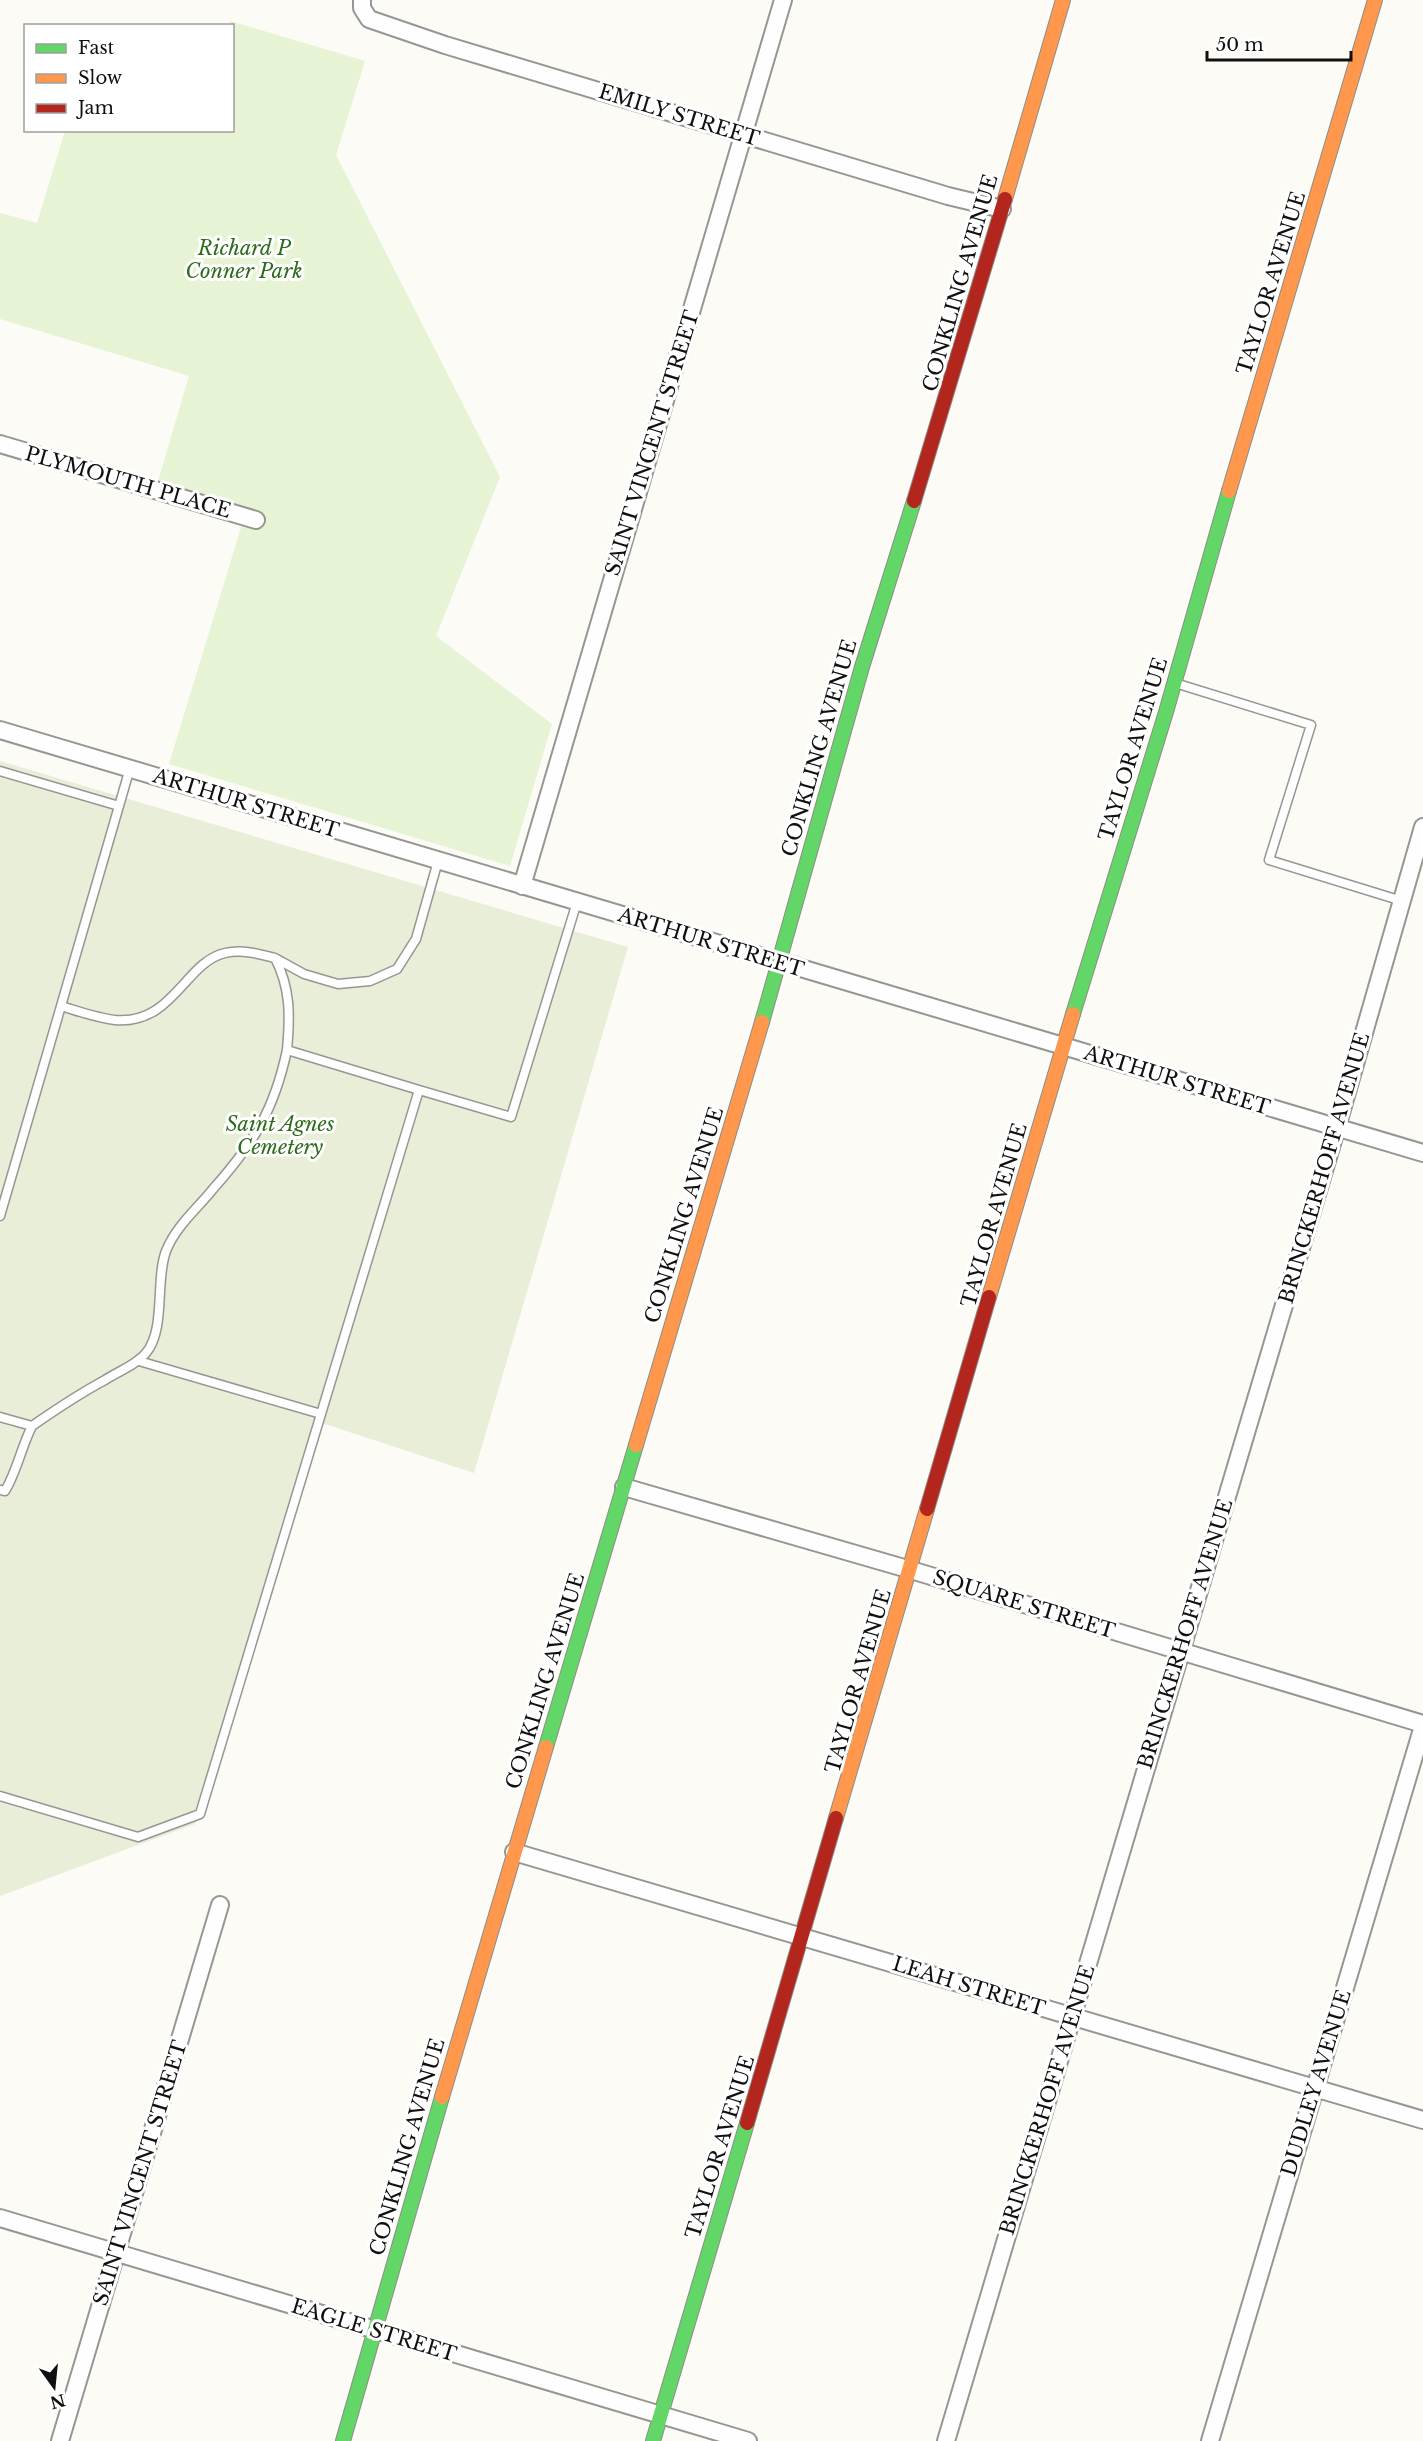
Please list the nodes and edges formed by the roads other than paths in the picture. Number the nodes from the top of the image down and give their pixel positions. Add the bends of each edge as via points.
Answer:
1 (783, 0) edge
2 (1063, 0) edge
3 (1375, 0) edge
4 (362, 4) edge
5 (743, 135) junction
6 (1002, 209) junction
7 (0, 444) edge
8 (256, 520) dead end
9 (1174, 682) junction
10 (0, 730) edge
11 (129, 768) junction
12 (0, 771) edge
13 (118, 806) junction
14 (1423, 827) edge
15 (438, 861) junction
16 (522, 886) junction
17 (1402, 901) junction
18 (578, 902) junction
19 (275, 958) junction
20 (780, 963) junction
21 (61, 1006) junction
22 (1064, 1046) junction
23 (287, 1050) junction
24 (419, 1090) junction
25 (1337, 1127) junction
26 (1423, 1153) edge
27 (0, 1216) edge
28 (139, 1361) junction
29 (321, 1414) junction
30 (0, 1417) edge
31 (32, 1426) junction
32 (624, 1487) junction
33 (0, 1490) edge
34 (911, 1570) junction
35 (1179, 1652) junction
36 (1423, 1725) edge
37 (0, 1796) edge
38 (514, 1852) junction
39 (220, 1905) dead end
40 (803, 1935) junction
41 (1072, 2017) junction
42 (1315, 2088) junction
43 (1423, 2120) edge
44 (0, 2218) edge
45 (116, 2252) junction
46 (374, 2331) junction
47 (660, 2416) junction
48 (60, 2441) edge
49 (343, 2441) edge
50 (653, 2441) edge
51 (748, 2441) edge
52 (946, 2441) edge
53 (1210, 2441) edge

1 - 5 street, SAINT VINCENT STREET
2 - 6 street, CONKLING AVENUE
3 - 9 street, TAYLOR AVENUE
4 - 5 street, EMILY STREET via 369,19
5 - 6 street, EMILY STREET
5 - 16 street, SAINT VINCENT STREET
6 - 20 street, CONKLING AVENUE via 862,667
7 - 8 street, PLYMOUTH PLACE
9 - 17 lane via 1311,725 1269,860
9 - 22 street, TAYLOR AVENUE
10 - 11 street, ARTHUR STREET
11 - 13 lane
11 - 15 street, ARTHUR STREET
12 - 13 lane
13 - 21 lane
14 - 17 street, BRINCKERHOFF AVENUE
15 - 16 street, ARTHUR STREET
15 - 19 lane via 416,939 397,969 370,981 338,984 304,974
16 - 18 street, ARTHUR STREET
17 - 25 street, BRINCKERHOFF AVENUE
18 - 20 street, ARTHUR STREET
18 - 24 lane via 511,1117
19 - 21 lane via 250,951 225,953 208,961 166,1003 135,1018 116,1020
19 - 23 lane via 288,995
20 - 22 street, ARTHUR STREET
20 - 32 street, CONKLING AVENUE
21 - 27 lane
22 - 25 street, ARTHUR STREET
22 - 34 street, TAYLOR AVENUE
23 - 24 lane
23 - 28 lane via 264,1122 244,1153 186,1219 167,1249 161,1270 156,1328 149,1350
24 - 29 lane
25 - 26 street, ARTHUR STREET
25 - 35 street, BRINCKERHOFF AVENUE
28 - 29 lane
28 - 31 lane
29 - 37 lane via 200,1814 138,1837
30 - 31 lane
31 - 33 lane via 14,1476 5,1491
32 - 34 street, SQUARE STREET
32 - 38 street, CONKLING AVENUE
34 - 35 street, SQUARE STREET
34 - 40 street, TAYLOR AVENUE
35 - 36 street, SQUARE STREET
35 - 41 street, BRINCKERHOFF AVENUE
36 - 42 street, DUDLEY AVENUE
38 - 40 street, LEAH STREET
38 - 46 street, CONKLING AVENUE
39 - 45 street, SAINT VINCENT STREET
40 - 41 street, LEAH STREET
40 - 47 street, TAYLOR AVENUE
41 - 42 street, LEAH STREET
41 - 52 street, BRINCKERHOFF AVENUE
42 - 43 street, LEAH STREET
42 - 53 street, DUDLEY AVENUE
44 - 45 street, EAGLE STREET
45 - 46 street, EAGLE STREET
45 - 48 street, SAINT VINCENT STREET
46 - 47 street, EAGLE STREET
46 - 49 street, CONKLING AVENUE
47 - 50 street, TAYLOR AVENUE
47 - 51 street, EAGLE STREET

